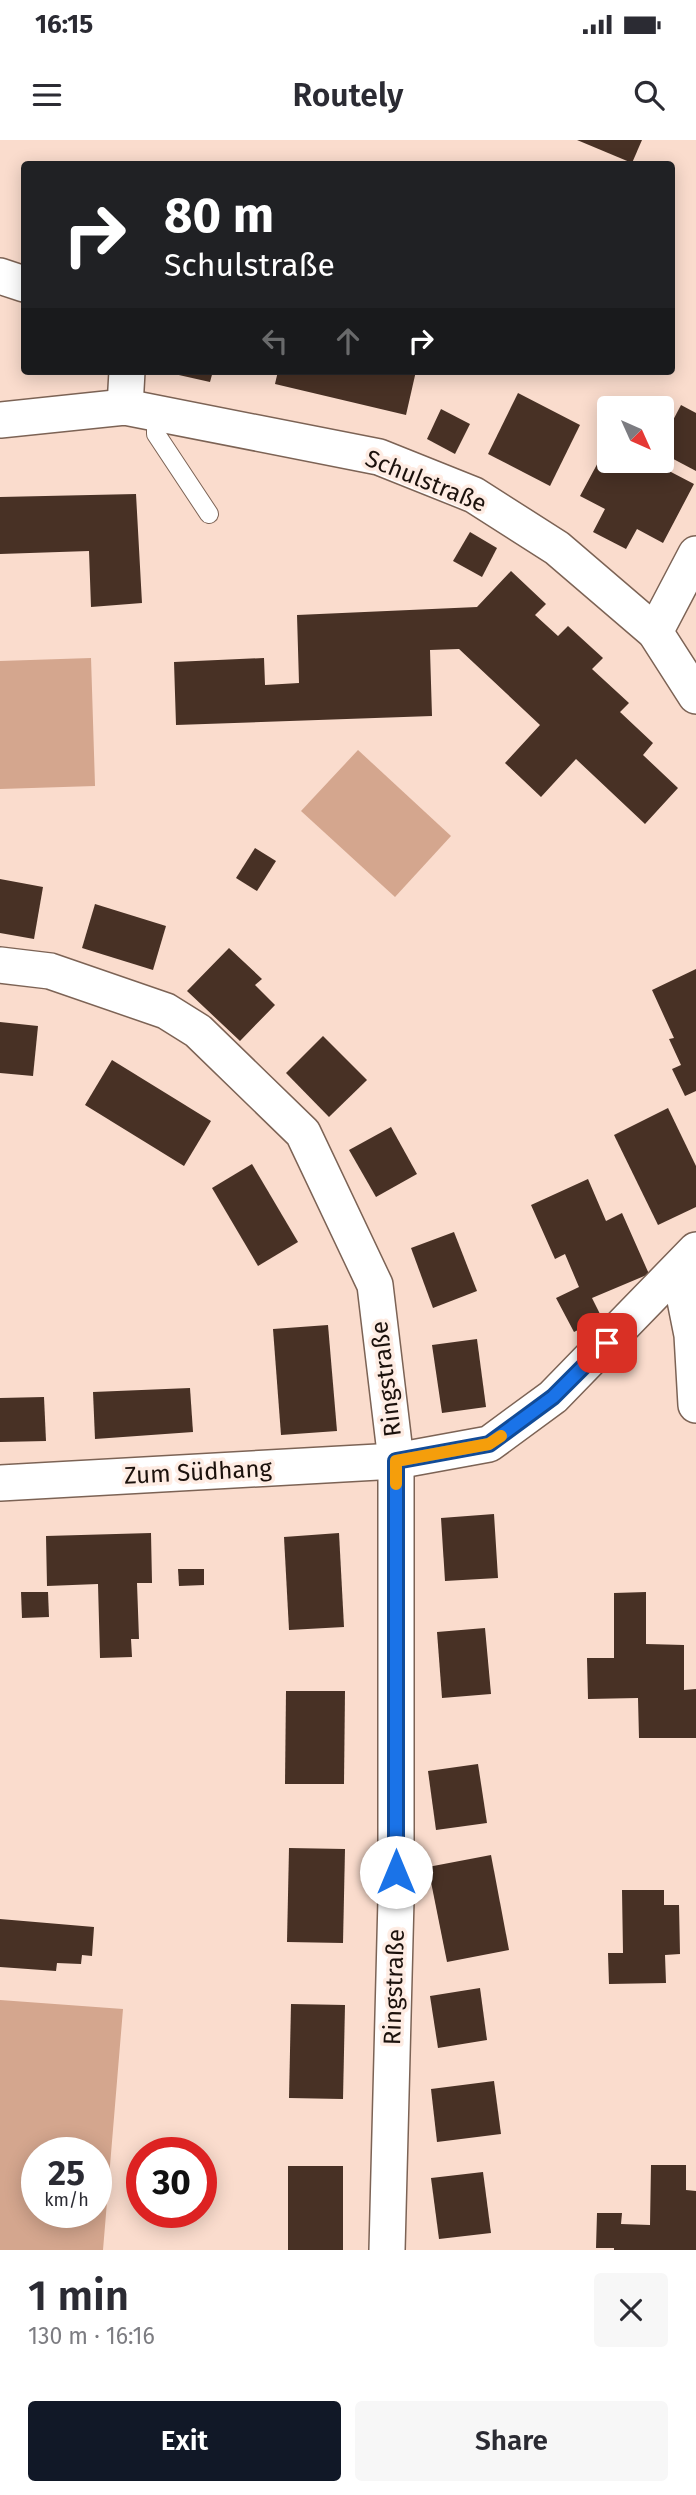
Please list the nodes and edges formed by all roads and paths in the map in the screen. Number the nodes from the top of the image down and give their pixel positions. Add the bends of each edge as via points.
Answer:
1 (0, 276) edge
2 (21, 283) edge
3 (128, 375) edge
4 (141, 410) junction
5 (0, 420) edge
6 (209, 514) dead end
7 (696, 554) edge
8 (655, 632) junction
9 (696, 696) edge
10 (0, 965) edge
11 (687, 1260) edge
12 (696, 1405) edge
13 (396, 1461) junction
14 (0, 1483) edge
15 (387, 2250) edge

1 - 2 street
3 - 4 street
4 - 5 street, Schulstraße
4 - 6 lane
4 - 8 street, Schulstraße via 379,457 474,495 557,548
7 - 8 street
8 - 9 street, Schulstraße
10 - 13 street, Ringstraße via 50,971 166,1011 198,1031 303,1133 375,1285
11 - 12 street
11 - 13 street via 553,1397 489,1444
13 - 14 street, Zum Südhang
13 - 15 street, Ringstraße via 396,1899

